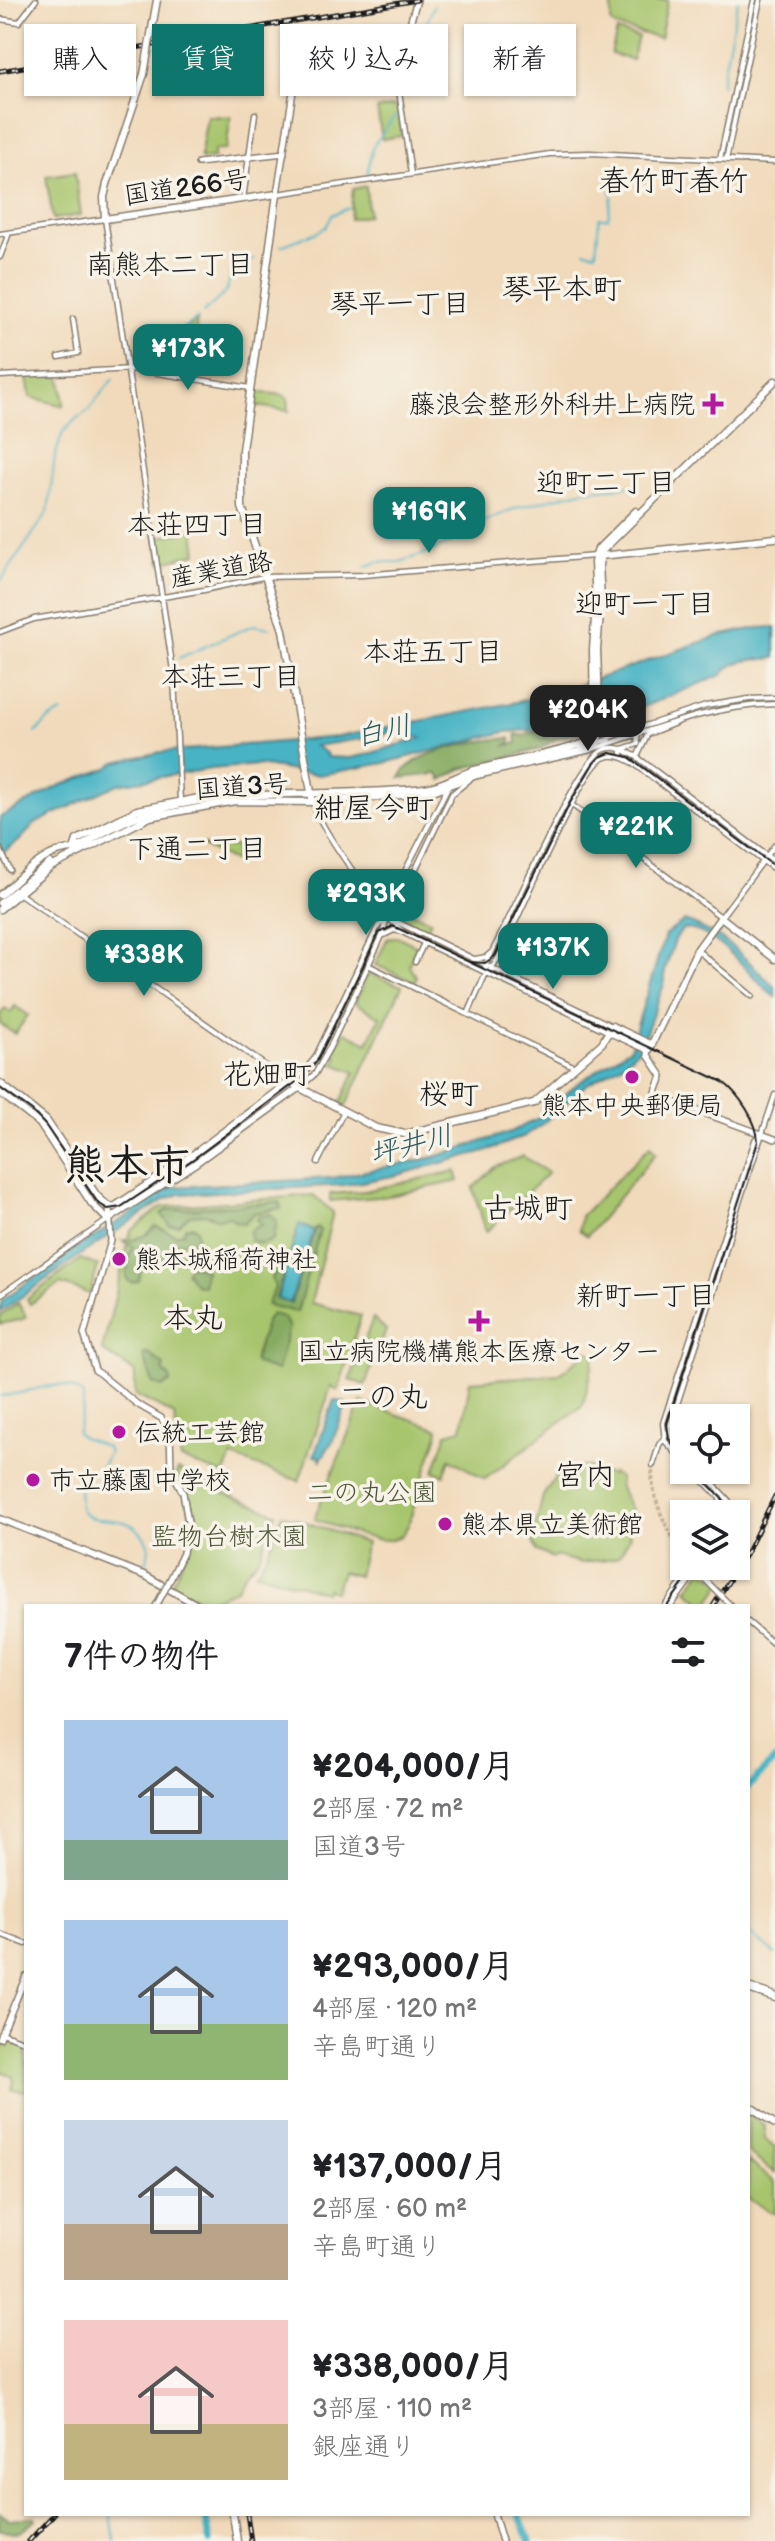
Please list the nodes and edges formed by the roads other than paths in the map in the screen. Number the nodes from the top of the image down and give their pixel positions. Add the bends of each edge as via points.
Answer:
1 (36, 0) edge
2 (157, 0) edge
3 (417, 0) edge
4 (757, 0) edge
5 (0, 19) edge
6 (410, 24) edge
7 (746, 52) junction
8 (292, 96) edge
9 (400, 96) edge
10 (255, 114) dead end
11 (284, 153) junction
12 (250, 158) junction
13 (720, 159) junction
14 (726, 160) junction
15 (775, 162) edge
16 (198, 163) dead end
17 (411, 174) junction
18 (277, 194) junction
19 (243, 199) junction
20 (105, 219) junction
21 (9, 233) junction
22 (0, 234) edge
23 (0, 257) edge
24 (73, 319) dead end
25 (59, 357) dead end
26 (128, 370) junction
27 (0, 376) edge
28 (775, 378) edge
29 (250, 388) junction
30 (775, 538) edge
31 (598, 556) junction
32 (263, 577) junction
33 (162, 598) junction
34 (0, 632) edge
35 (775, 701) edge
36 (687, 717) junction
37 (637, 734) junction
38 (598, 736) junction
39 (618, 738) junction
40 (591, 749) junction
41 (622, 749) junction
42 (622, 757) junction
43 (637, 757) junction
44 (477, 775) junction
45 (453, 780) junction
46 (448, 787) junction
47 (429, 790) junction
48 (234, 798) junction
49 (441, 800) junction
50 (180, 801) junction
51 (313, 801) junction
52 (570, 803) junction
53 (446, 806) junction
54 (775, 845) edge
55 (0, 849) edge
56 (74, 849) junction
57 (765, 858) junction
58 (775, 862) edge
59 (10, 870) dead end
60 (775, 870) edge
61 (12, 890) junction
62 (0, 895) edge
63 (0, 906) edge
64 (721, 917) junction
65 (387, 918) junction
66 (404, 933) junction
67 (382, 936) junction
68 (422, 944) junction
69 (495, 950) junction
70 (697, 950) junction
71 (468, 958) junction
72 (775, 959) edge
73 (415, 962) dead end
74 (362, 963) junction
75 (485, 965) junction
76 (368, 966) junction
77 (492, 968) junction
78 (486, 973) junction
79 (752, 996) dead end
80 (468, 1014) junction
81 (610, 1029) junction
82 (647, 1046) junction
83 (575, 1067) junction
84 (289, 1082) junction
85 (0, 1083) edge
86 (299, 1088) junction
87 (0, 1093) edge
88 (775, 1095) edge
89 (344, 1111) junction
90 (761, 1133) junction
91 (775, 1139) edge
92 (318, 1162) dead end
93 (109, 1206) junction
94 (109, 1223) junction
95 (0, 1295) edge
96 (669, 1428) junction
97 (670, 1437) edge
98 (663, 1440) junction
99 (670, 1444) edge
100 (670, 1448) edge
101 (653, 1465) tunnel mouth
102 (706, 1484) edge
103 (713, 1484) edge
104 (720, 1500) edge
105 (728, 1500) edge
106 (0, 1519) edge
107 (683, 1580) edge
108 (690, 1580) edge
109 (706, 1580) edge
110 (157, 1604) edge
111 (195, 1604) edge
112 (666, 1604) edge
113 (672, 1604) edge
114 (729, 1604) edge
115 (750, 1624) edge
116 (775, 1645) edge
117 (0, 1934) edge
118 (24, 1943) edge
119 (24, 1981) edge
120 (750, 1989) edge
121 (775, 1997) edge
122 (1, 2034) edge
123 (24, 2041) edge
124 (750, 2106) edge
125 (775, 2124) edge
126 (233, 2516) edge
127 (495, 2516) edge
128 (237, 2541) edge
129 (502, 2541) edge

1 - 5 street via 19,22
2 - 20 main road, bridge via 144,74 107,184
3 - 6 main road
4 - 7 street
7 - 13 street
7 - 14 street
8 - 11 main road
9 - 17 street
10 - 12 street
11 - 12 main road
11 - 18 main road
12 - 16 main road
12 - 19 street
13 - 14 street
13 - 17 street via 569,153
14 - 15 street
17 - 18 street
18 - 19 main road, 国道266号
18 - 29 main road, 国道266号
19 - 20 main road, 国道266号
20 - 21 street
20 - 26 street
21 - 22 street
21 - 23 street
24 - 25 street via 78,353
26 - 27 street
26 - 29 street
26 - 33 street
28 - 31 main road
29 - 32 main road, 国道266号 via 240,489
30 - 31 main road
31 - 32 street, 産業道路 via 363,575
31 - 38 main road
32 - 33 street, 産業道路
32 - 51 main road, 国道266号 via 283,630
33 - 34 street, 産業道路 via 34,619
33 - 50 street via 175,683
35 - 36 street
35 - 39 street via 706,706
36 - 37 street
36 - 43 street via 648,734
37 - 39 street
37 - 41 street via 638,744
38 - 39 street
38 - 39 street
38 - 40 main road
38 - 45 main road, 国道3号
39 - 40 street
40 - 44 main road, 国道3号
41 - 42 street
41 - 43 street
41 - 52 street via 596,755
42 - 52 street via 600,760
42 - 57 street
43 - 57 street
44 - 46 main road, 国道3号
44 - 53 street via 454,790
45 - 46 street
45 - 47 main road, 国道3号
46 - 47 main road, 国道3号
46 - 49 street
47 - 49 street
47 - 51 main road, 国道3号
48 - 50 main road via 220,794
48 - 51 main road, 国道3号
48 - 56 main road, 国道3号 via 136,817
49 - 53 street
49 - 65 street
50 - 56 main road via 110,822 77,840
51 - 61 main road, 国道3号 via 235,801 150,817
51 - 65 street via 322,825
52 - 64 street
52 - 69 street
52 - 77 street
53 - 65 street via 394,914
54 - 57 street
55 - 59 street
56 - 61 main road, 国道3号
57 - 58 street
57 - 60 street
57 - 64 street
61 - 62 main road
61 - 63 main road, 国道3号
61 - 84 street
64 - 70 main road
64 - 72 main road
65 - 66 street
65 - 67 street
65 - 68 street
65 - 74 street
66 - 67 street via 394,930
66 - 68 street
67 - 76 street
68 - 71 street
68 - 73 street
68 - 78 street
69 - 71 street via 486,957
69 - 75 street
70 - 79 street
70 - 82 main road
71 - 75 street
74 - 76 street
74 - 84 street via 315,1058
75 - 77 street
75 - 78 street
76 - 80 street
76 - 86 street via 322,1062
77 - 78 street
77 - 81 street
78 - 80 street
78 - 81 street
80 - 83 street
81 - 82 main road
81 - 83 main road
82 - 90 main road via 662,1076 656,1092 660,1097
83 - 89 main road via 534,1103 405,1134 383,1130
84 - 86 main road
84 - 93 main road via 198,1151
85 - 93 main road via 46,1120
86 - 89 main road
86 - 94 main road
87 - 94 main road via 40,1124
88 - 90 street
89 - 92 street
90 - 91 main road
90 - 96 street
90 - 98 street via 733,1203 659,1436
93 - 94 main road
94 - 95 street
94 - 110 main road, bridge via 111,1241 84,1334 95,1370 161,1418 170,1431 171,1469 183,1493 188,1522 183,1553
96 - 97 street
96 - 98 street
98 - 99 street
98 - 100 street
98 - 101 street
102 - 104 street
103 - 105 street
106 - 111 main road via 146,1576
107 - 112 street
108 - 113 street
109 - 114 street, bridge
115 - 116 street
117 - 118 street
119 - 122 main road
120 - 121 street
122 - 123 street
124 - 125 main road
126 - 128 main road
127 - 129 main road

